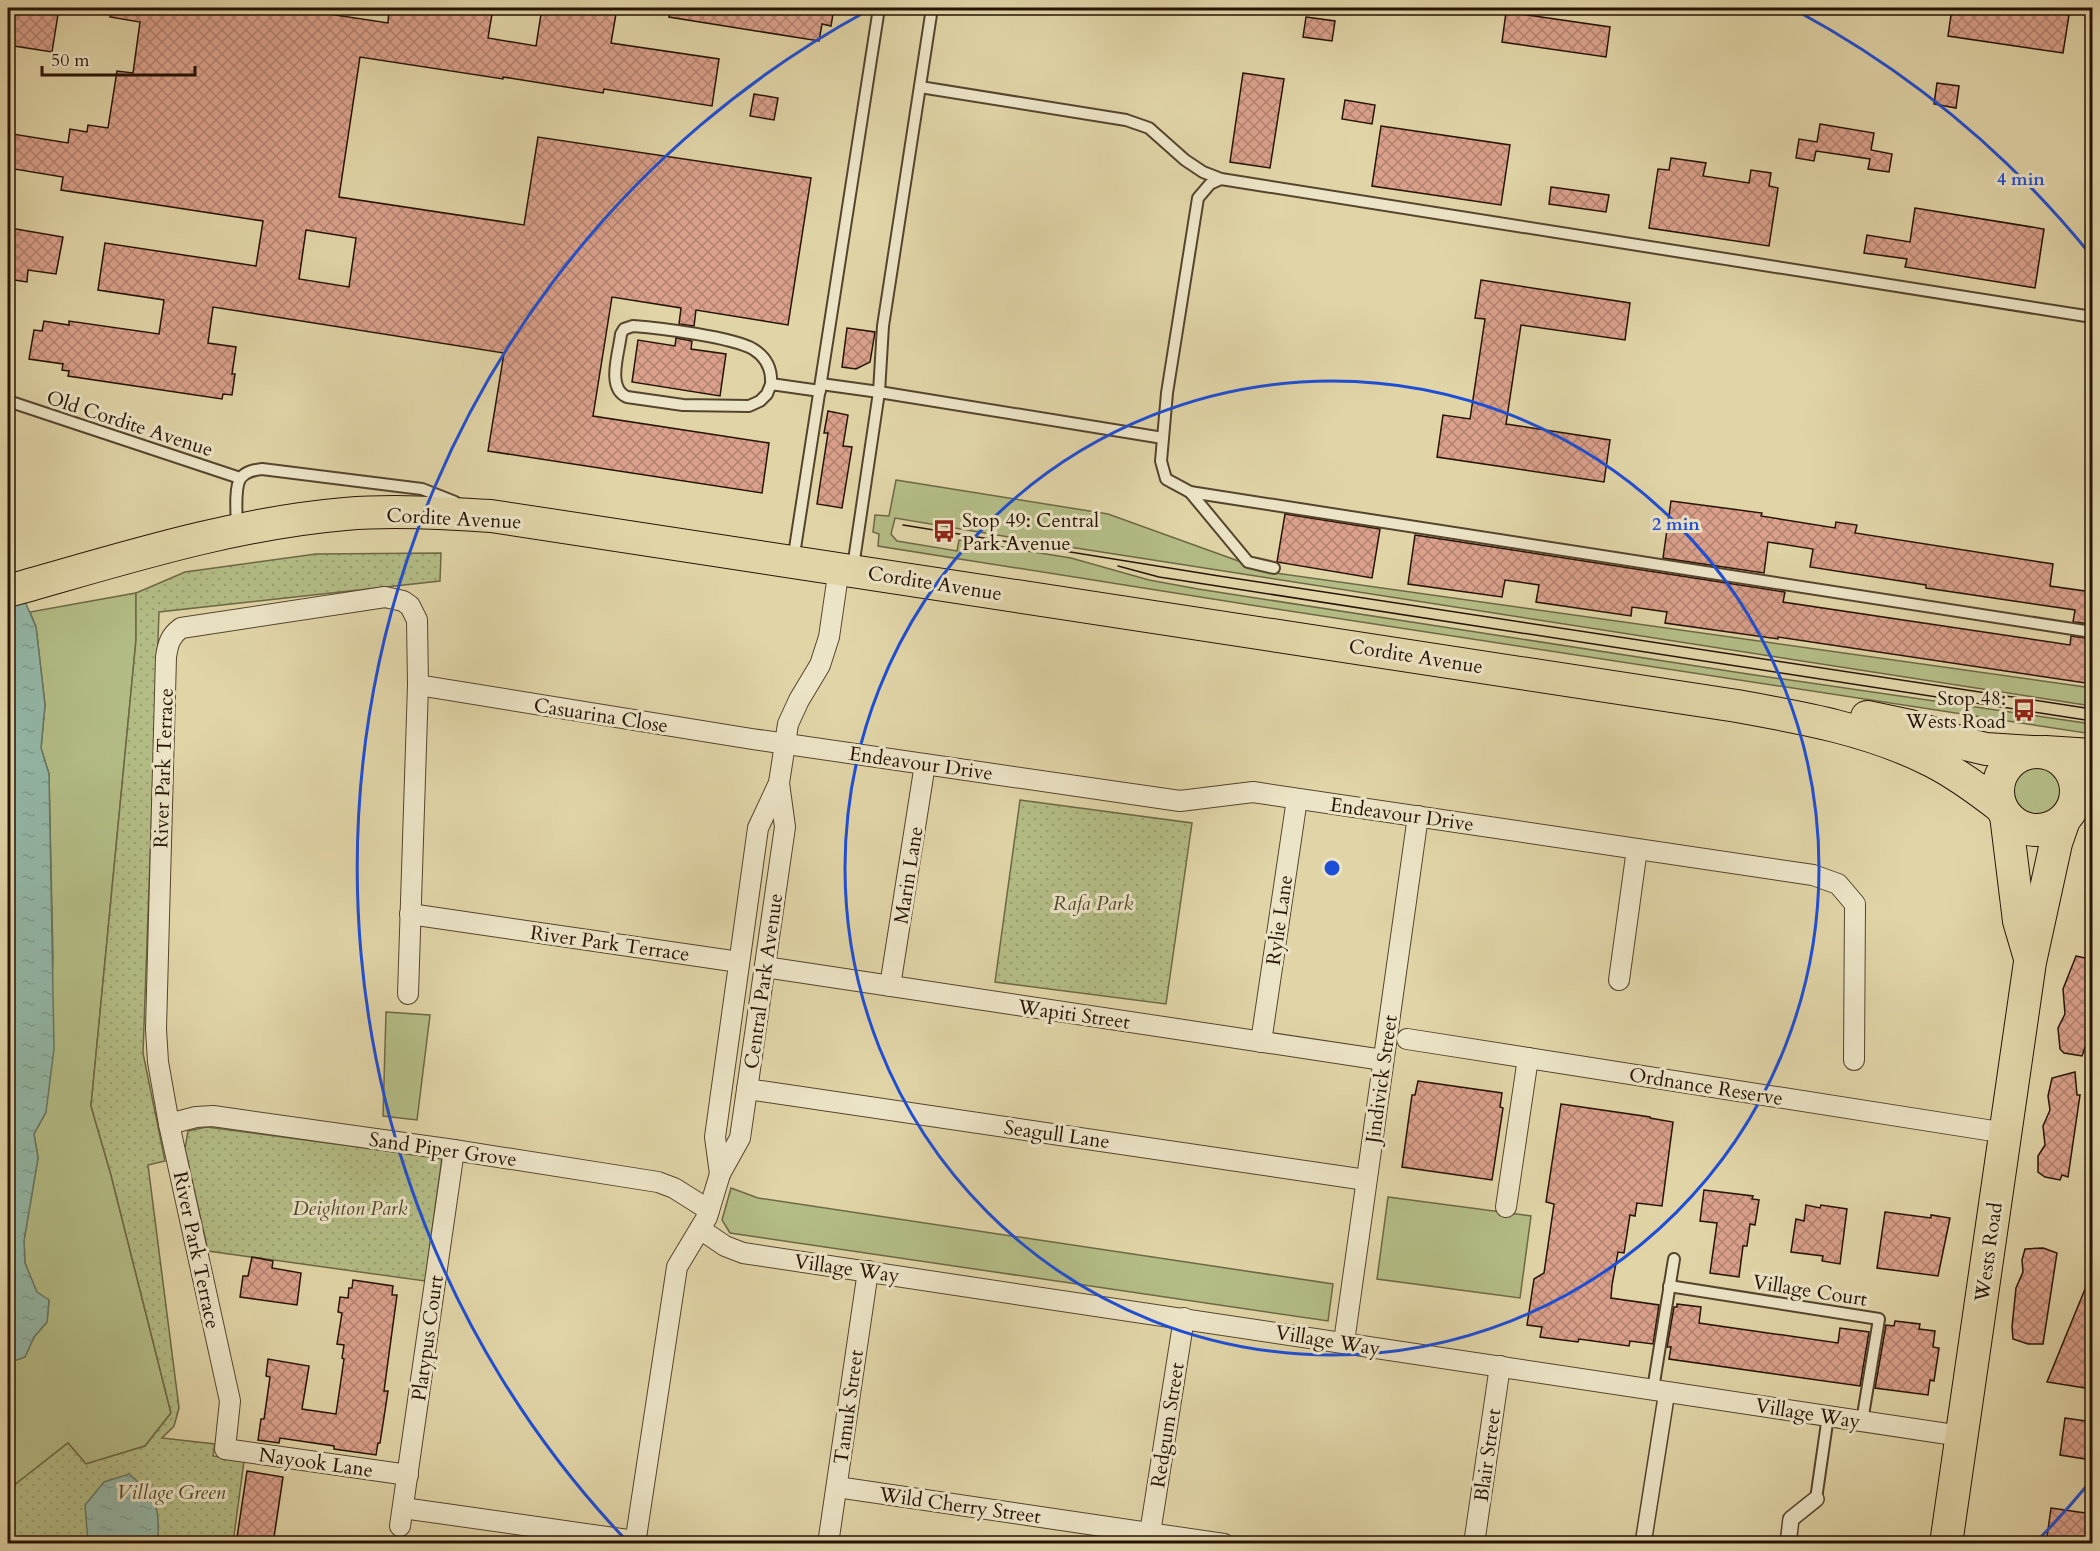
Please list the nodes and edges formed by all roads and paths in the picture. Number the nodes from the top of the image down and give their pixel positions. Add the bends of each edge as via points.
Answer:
1 (879, 8) edge
2 (932, 8) edge
3 (920, 87) junction
4 (1221, 179) junction
5 (2092, 317) edge
6 (771, 384) junction
7 (821, 388) junction
8 (879, 392) junction
9 (8, 401) edge
10 (1163, 438) junction
11 (240, 478) junction
12 (1190, 492) junction
13 (491, 516) junction
14 (237, 529) junction
15 (793, 561) junction
16 (1274, 568) dead end
17 (845, 569) junction
18 (8, 591) edge
19 (2092, 632) edge
20 (418, 685) junction
21 (1737, 706) junction
22 (785, 743) junction
23 (2037, 752) junction
24 (2092, 755) edge
25 (925, 764) junction
26 (779, 783) junction
27 (1297, 799) junction
28 (2004, 811) junction
29 (2076, 812) edge
30 (1418, 816) junction
31 (1637, 849) junction
32 (410, 914) junction
33 (739, 962) junction
34 (2030, 962) junction
35 (765, 967) junction
36 (1619, 980) dead end
37 (890, 986) junction
38 (408, 994) dead end
39 (1407, 1039) dead end
40 (1261, 1042) junction
41 (1528, 1058) junction
42 (1383, 1060) junction
43 (1854, 1060) dead end
44 (747, 1089) junction
45 (169, 1124) junction
46 (2006, 1133) junction
47 (454, 1150) junction
48 (720, 1174) junction
49 (1366, 1180) junction
50 (1506, 1207) dead end
51 (709, 1210) junction
52 (700, 1229) junction
53 (1674, 1259) dead end
54 (868, 1271) junction
55 (1669, 1286) junction
56 (1184, 1318) junction
57 (1344, 1342) junction
58 (1500, 1366) junction
59 (1660, 1390) junction
60 (1828, 1416) junction
61 (1862, 1421) junction
62 (1961, 1436) junction
63 (225, 1449) joint
64 (408, 1475) junction
65 (837, 1487) junction
66 (1816, 1499) joint
67 (1150, 1533) junction
68 (635, 1542) edge
69 (828, 1544) edge
70 (1224, 1544) edge
71 (1474, 1544) edge
72 (1643, 1544) edge
73 (1788, 1544) edge
74 (1946, 1544) edge

1 - 7 lane
2 - 3 lane
3 - 4 lane via 1126,120 1149,128 1185,160
3 - 8 lane via 884,326
4 - 5 lane
4 - 10 lane via 1197,198
6 - 6 lane via 767,394 749,406 683,405 627,397 617,389 615,381 621,334 628,327 645,327 742,345 765,359
6 - 7 lane
7 - 8 lane
7 - 15 lane
8 - 10 lane
8 - 17 lane
9 - 11 lane, Old Cordite Avenue
10 - 12 lane via 1161,461 1166,479
11 - 13 lane via 249,471 262,469 422,489
11 - 14 lane
12 - 16 lane via 1248,562
12 - 19 lane
13 - 14 main road, Cordite Avenue via 347,514
13 - 15 main road, Cordite Avenue
14 - 18 main road, Cordite Avenue
15 - 17 main road, Cordite Avenue
17 - 21 main road, Cordite Avenue
17 - 22 street, Central Park Avenue via 820,665 788,724
20 - 22 street, Casuarina Close
20 - 32 street, River Park Terrace
20 - 45 street, River Park Terrace via 417,620 410,606 393,598 186,626 173,634 166,657 156,1029
21 - 23 main road, Cordite Avenue via 1865,716 1965,744
21 - 28 main road, Cordite Avenue via 1832,724 1904,747 1952,772
22 - 25 street, Endeavour Drive
22 - 26 street, Central Park Avenue
23 - 24 main road, Cordite Avenue
23 - 28 main road via 2014,759 2001,776 1998,786
23 - 29 main road via 2059,758 2072,771 2077,789
25 - 27 street, Endeavour Drive via 1180,801 1253,792
25 - 37 street, Marin Lane
26 - 33 street, Central Park Avenue via 758,828
26 - 35 street, Central Park Avenue via 785,827
27 - 30 street, Endeavour Drive
27 - 40 street, Rylie Lane
28 - 29 main road via 2014,823 2034,830 2055,826
28 - 34 main road, Wests Road via 2019,921
29 - 34 main road, Wests Road via 2055,843
30 - 31 street, Endeavour Drive
30 - 42 street, Jindivick Street
31 - 36 street
31 - 43 street, Endeavour Drive via 1813,875 1838,884 1855,904
32 - 33 street, River Park Terrace
32 - 38 street, River Park Terrace
33 - 48 street, Central Park Avenue via 715,1137
34 - 46 main road, Wests Road
35 - 37 street, Wapiti Street
35 - 44 street, Central Park Avenue
37 - 40 street, Wapiti Street
39 - 41 street, Ordnance Reserve
40 - 42 street, Wapiti Street
41 - 46 street, Ordnance Reserve
41 - 50 street
42 - 49 street, Jindivick Street
44 - 48 street, Central Park Avenue via 740,1138
44 - 49 street, Seagull Lane
45 - 47 street, Sand Piper Grove via 213,1116
45 - 63 street, River Park Terrace via 230,1401
46 - 62 main road, Wests Road
47 - 51 street, Sand Piper Grove via 658,1182
47 - 64 street, Platypus Court
48 - 51 street, Central Park Avenue
49 - 57 street, Jindivick Street
51 - 52 street, Central Park Avenue
52 - 54 street, Village Way via 743,1253
52 - 68 street, Central Park Avenue via 677,1268 674,1281
53 - 55 lane
54 - 56 street, Village Way
54 - 65 street, Tamuk Street
55 - 59 lane
55 - 61 lane, Village Court via 1879,1318
56 - 57 street, Village Way
56 - 67 street, Redgum Street
57 - 58 street, Village Way
58 - 59 street, Village Way
58 - 71 street, Blair Street
59 - 60 street, Village Way
59 - 72 street
60 - 61 street, Village Way
60 - 66 lane
61 - 62 street, Village Way
62 - 74 main road, Wests Road
63 - 64 street, Nayook Lane
64 - 68 street, Platypus Court via 402,1517
65 - 67 street, Wild Cherry Street
65 - 69 street, Tamuk Street
66 - 73 street via 1791,1519
67 - 70 street, Wild Cherry Street

